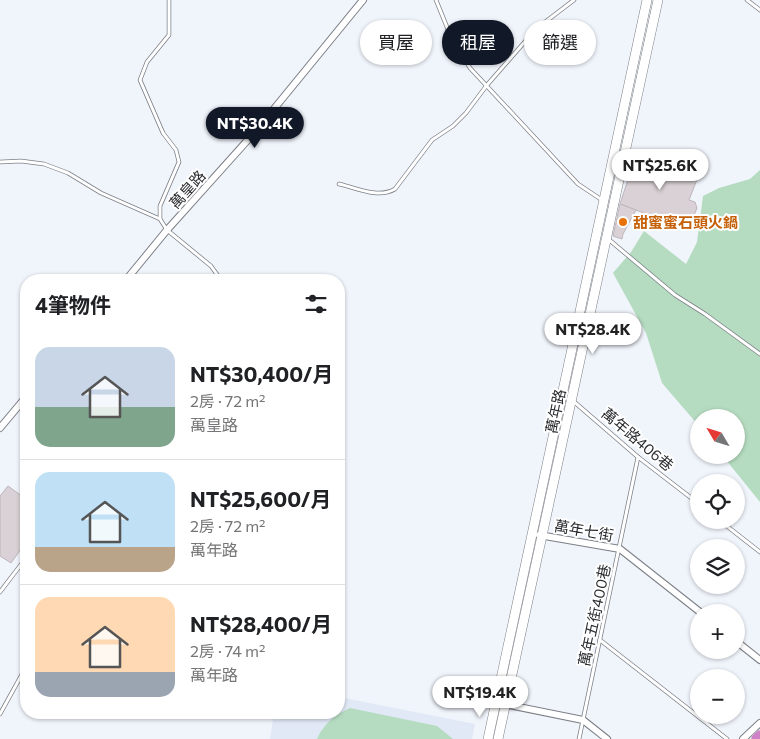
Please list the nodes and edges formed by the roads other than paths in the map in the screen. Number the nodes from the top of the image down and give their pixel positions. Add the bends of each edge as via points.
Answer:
1 (169, 0) edge
2 (363, 0) edge
3 (436, 0) edge
4 (574, 0) edge
5 (647, 0) edge
6 (658, 0) edge
7 (747, 0) edge
8 (760, 10) edge
9 (487, 85) junction
10 (1, 161) edge
11 (339, 184) dead end
12 (605, 201) junction
13 (160, 219) junction
14 (167, 230) junction
15 (606, 237) junction
16 (131, 274) edge
17 (216, 274) edge
18 (760, 354) edge
19 (563, 393) junction
20 (572, 400) junction
21 (20, 404) edge
22 (0, 428) edge
23 (638, 457) junction
24 (690, 497) edge
25 (731, 529) edge
26 (532, 534) junction
27 (543, 536) junction
28 (620, 549) junction
29 (760, 552) edge
30 (20, 566) edge
31 (0, 592) edge
32 (690, 604) edge
33 (600, 640) junction
34 (745, 648) edge
35 (760, 660) edge
36 (20, 678) edge
37 (500, 704) junction
38 (0, 714) edge
39 (583, 720) junction
40 (760, 723) edge
41 (760, 736) edge
42 (488, 739) edge
43 (498, 739) edge
44 (579, 739) edge
45 (607, 739) edge
46 (727, 739) edge
47 (743, 739) edge
48 (757, 739) edge

1 - 13 lane via 169,35 147,62 140,80 179,162 160,206
2 - 14 street, 萬皇路 via 255,132
3 - 9 lane via 451,37 470,68
4 - 9 lane via 536,29
5 - 12 street, 萬年路
6 - 15 street, 萬年路
7 - 8 lane
9 - 11 lane via 453,126 432,140 395,189 388,193 372,193
9 - 12 lane via 578,184
10 - 13 lane via 44,164
12 - 19 street, 萬年路
13 - 14 lane
14 - 16 street, 萬皇路
14 - 17 lane via 199,255
15 - 18 lane via 675,295
15 - 20 street, 萬年路
19 - 20 street, 萬年路406巷
19 - 26 street, 萬年路
20 - 23 lane, 萬年路406巷
20 - 27 street, 萬年路
21 - 22 street
23 - 24 lane, 萬年路406巷
23 - 28 lane, 萬年五街400巷
25 - 29 lane
26 - 27 street, 萬年七街
26 - 37 street, 萬年路
27 - 28 street, 萬年七街
27 - 37 street, 萬年路
28 - 32 street, 萬年七街
28 - 33 lane, 萬年五街400巷
30 - 31 lane
33 - 39 lane, 萬年五街400巷
33 - 46 lane
34 - 35 street
36 - 38 lane
37 - 39 street
37 - 42 street, 萬年路
37 - 43 street, 萬年路
39 - 44 lane, 萬年五街400巷
39 - 45 street
40 - 47 street
41 - 48 highway

